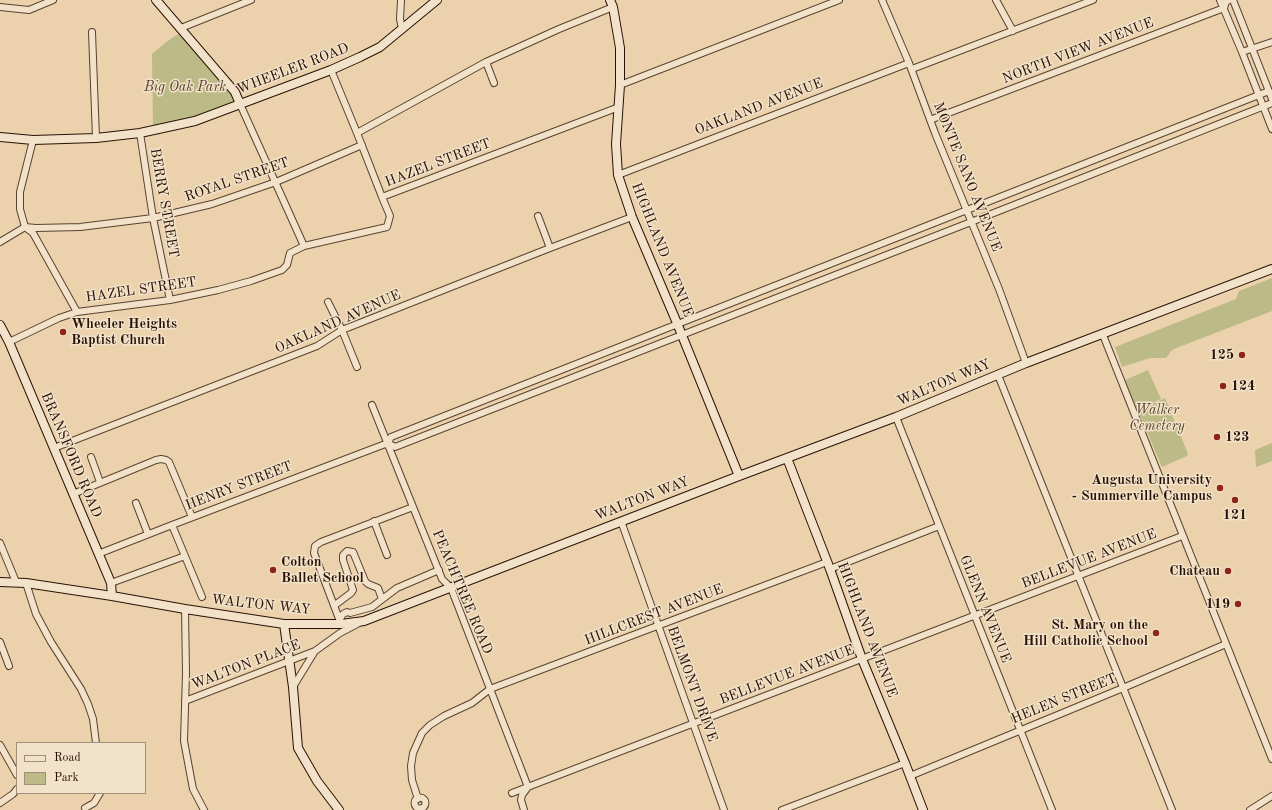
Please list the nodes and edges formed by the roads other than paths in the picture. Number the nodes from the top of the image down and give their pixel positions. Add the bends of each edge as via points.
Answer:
1 (53, 0) edge
2 (156, 0) edge
3 (251, 0) edge
4 (400, 0) edge
5 (437, 0) edge
6 (839, 0) edge
7 (882, 0) edge
8 (996, 0) edge
9 (1093, 0) edge
10 (1220, 0) edge
11 (1229, 0) edge
12 (1233, 0) edge
13 (612, 3) edge
14 (0, 6) edge
15 (1224, 8) junction
16 (181, 28) junction
17 (402, 29) junction
18 (1013, 31) junction
19 (92, 32) dead end
20 (1272, 42) edge
21 (1253, 48) junction
22 (1242, 52) junction
23 (486, 62) junction
24 (909, 63) junction
25 (912, 69) junction
26 (331, 70) junction
27 (494, 83) dead end
28 (620, 84) junction
29 (1269, 91) junction
30 (1259, 96) junction
31 (1272, 99) edge
32 (1272, 102) edge
33 (240, 104) junction
34 (1263, 106) junction
35 (619, 107) junction
36 (930, 120) junction
37 (1272, 129) edge
38 (358, 132) junction
39 (140, 133) junction
40 (1157, 135) junction
41 (0, 137) edge
42 (96, 138) junction
43 (33, 140) junction
44 (362, 145) junction
45 (1161, 146) junction
46 (1089, 162) junction
47 (618, 174) junction
48 (1093, 174) junction
49 (276, 182) junction
50 (382, 197) junction
51 (966, 210) junction
52 (538, 216) dead end
53 (632, 217) junction
54 (154, 218) junction
55 (971, 222) junction
56 (25, 227) junction
57 (895, 238) junction
58 (0, 242) edge
59 (304, 246) junction
60 (550, 248) junction
61 (899, 250) junction
62 (832, 262) junction
63 (1272, 269) edge
64 (837, 274) junction
65 (780, 283) junction
66 (785, 294) junction
67 (170, 300) junction
68 (328, 302) dead end
69 (77, 312) junction
70 (678, 323) junction
71 (0, 325) edge
72 (342, 330) junction
73 (682, 334) junction
74 (1103, 334) junction
75 (9, 342) junction
76 (1026, 363) junction
77 (357, 367) dead end
78 (566, 368) junction
79 (998, 375) junction
80 (570, 378) junction
81 (372, 405) dead end
82 (454, 412) junction
83 (896, 417) junction
84 (458, 422) junction
85 (388, 443) junction
86 (54, 448) junction
87 (91, 457) dead end
88 (787, 458) junction
89 (739, 476) junction
90 (100, 482) junction
91 (73, 494) junction
92 (136, 502) dead end
93 (413, 507) junction
94 (192, 517) junction
95 (374, 521) junction
96 (621, 521) junction
97 (172, 525) junction
98 (939, 526) junction
99 (148, 534) junction
100 (1182, 536) junction
101 (0, 543) edge
102 (98, 554) junction
103 (387, 555) dead end
104 (185, 556) junction
105 (828, 565) junction
106 (439, 570) junction
107 (1079, 576) junction
108 (0, 582) edge
109 (16, 582) junction
110 (26, 583) junction
111 (111, 583) junction
112 (451, 588) junction
113 (112, 596) junction
114 (202, 597) dead end
115 (382, 599) junction
116 (335, 605) junction
117 (185, 609) junction
118 (975, 616) junction
119 (341, 621) junction
120 (364, 621) junction
121 (284, 624) junction
122 (658, 626) junction
123 (0, 642) edge
124 (1226, 644) junction
125 (318, 649) junction
126 (862, 658) junction
127 (288, 662) junction
128 (9, 666) dead end
129 (292, 688) junction
130 (1123, 688) junction
131 (490, 689) junction
132 (185, 701) junction
133 (693, 724) junction
134 (1020, 730) junction
135 (96, 742) edge
136 (0, 745) edge
137 (1272, 759) edge
138 (905, 763) junction
139 (16, 773) edge
140 (910, 776) junction
141 (528, 787) junction
142 (16, 791) edge
143 (512, 793) dead end
144 (99, 794) edge
145 (1272, 796) edge
146 (418, 799) dead end
147 (0, 803) edge
148 (85, 808) dead end
149 (204, 810) edge
150 (339, 810) edge
151 (524, 810) edge
152 (724, 810) edge
153 (782, 810) edge
154 (922, 810) edge
155 (1052, 810) edge
156 (1172, 810) edge
157 (1250, 810) edge

1 - 14 street via 29,10
2 - 16 main road
3 - 16 street
4 - 17 street
5 - 17 main road, WHEELER ROAD
6 - 28 street
7 - 24 street, MONTE SANO AVENUE
8 - 18 street
9 - 18 street
10 - 15 street
11 - 15 street
12 - 21 street
13 - 23 street
13 - 28 main road, HIGHLAND AVENUE via 620,48
15 - 22 street
15 - 36 street, NORTH VIEW AVENUE
16 - 33 main road via 235,92
17 - 26 main road, WHEELER ROAD via 380,47
18 - 25 street
19 - 42 street
20 - 21 street
21 - 22 street
21 - 29 street
22 - 30 street
23 - 27 street
23 - 38 street
24 - 25 street, MONTE SANO AVENUE
24 - 47 street, OAKLAND AVENUE
25 - 36 street, MONTE SANO AVENUE
26 - 33 main road, WHEELER ROAD
26 - 38 street
28 - 35 main road, HIGHLAND AVENUE
29 - 30 street, HENRY STREET
29 - 31 street
30 - 34 street
30 - 40 street, HENRY STREET
32 - 34 street, HENRY STREET
33 - 39 main road, WHEELER ROAD via 195,121
33 - 49 street
34 - 37 street
34 - 45 street, HENRY STREET
35 - 47 main road, HIGHLAND AVENUE via 616,144
35 - 50 street, HAZEL STREET
36 - 51 street, MONTE SANO AVENUE
38 - 44 street
39 - 42 main road, WHEELER ROAD
39 - 54 street, BERRY STREET
40 - 45 street
40 - 46 street, HENRY STREET
41 - 43 main road, WHEELER ROAD
42 - 43 main road, WHEELER ROAD
43 - 56 street via 20,192 20,210
44 - 49 street, ROYAL STREET
44 - 50 street
45 - 48 street, HENRY STREET
46 - 48 street
46 - 51 street, HENRY STREET
47 - 53 main road, HIGHLAND AVENUE
48 - 55 street, HENRY STREET
49 - 54 street, ROYAL STREET via 212,204
49 - 59 street
50 - 59 street, HAZEL STREET via 390,216 387,226
51 - 55 street, MONTE SANO AVENUE
51 - 57 street, HENRY STREET
52 - 60 street
53 - 60 street, OAKLAND AVENUE
53 - 70 main road, HIGHLAND AVENUE
54 - 56 street, ROYAL STREET via 80,227
54 - 67 street, BERRY STREET
55 - 61 street, HENRY STREET
55 - 76 street, MONTE SANO AVENUE via 1000,289
56 - 58 street
56 - 69 street via 32,233
57 - 61 street
57 - 62 street, HENRY STREET
59 - 67 street, HAZEL STREET via 290,254 287,265 282,270 218,290
60 - 72 street, OAKLAND AVENUE
61 - 64 street, HENRY STREET
62 - 64 street
62 - 65 street, HENRY STREET
63 - 74 main road, WALTON WAY
64 - 66 street, HENRY STREET
65 - 66 street
65 - 70 street, HENRY STREET
66 - 73 street, HENRY STREET
67 - 69 street, HAZEL STREET
68 - 72 street
69 - 75 street, HAZEL STREET
70 - 73 main road, HIGHLAND AVENUE
70 - 78 street, HENRY STREET
71 - 75 main road, BRANSFORD ROAD
72 - 77 street
72 - 86 street, OAKLAND AVENUE via 317,346
73 - 80 street, HENRY STREET
73 - 89 main road, HIGHLAND AVENUE
74 - 76 main road, WALTON WAY
74 - 100 street
75 - 86 main road, BRANSFORD ROAD
76 - 79 main road, WALTON WAY
78 - 80 street
78 - 82 street, HENRY STREET
79 - 83 main road, WALTON WAY
79 - 107 street
80 - 84 street, HENRY STREET
81 - 85 street, PEACHTREE ROAD
82 - 84 street
82 - 85 street, HENRY STREET via 391,437
83 - 88 main road, WALTON WAY
83 - 98 street, GLENN AVENUE
84 - 85 street, HENRY STREET via 395,446
85 - 93 street, PEACHTREE ROAD
85 - 94 street, HENRY STREET
86 - 91 main road, BRANSFORD ROAD
87 - 90 street
88 - 89 main road, WALTON WAY
88 - 105 main road, HIGHLAND AVENUE
89 - 96 main road, WALTON WAY
90 - 91 street
90 - 94 street via 156,460 166,460
91 - 102 main road, BRANSFORD ROAD
92 - 99 street
93 - 95 street
93 - 106 street, PEACHTREE ROAD
94 - 97 street, HENRY STREET
95 - 103 street
95 - 116 street via 315,546 314,553
96 - 112 main road, WALTON WAY
96 - 122 street, BELMONT DRIVE
97 - 99 street, HENRY STREET
97 - 104 street
98 - 105 street, HILLCREST AVENUE
98 - 118 street, GLENN AVENUE
99 - 102 street, HENRY STREET
100 - 107 street, BELLEVUE AVENUE
100 - 124 street
101 - 109 street
102 - 111 main road, BRANSFORD ROAD
104 - 111 street
104 - 114 street
105 - 122 street, HILLCREST AVENUE
105 - 126 main road, HIGHLAND AVENUE
106 - 112 street, PEACHTREE ROAD via 442,579
106 - 115 street via 397,588
107 - 118 street, BELLEVUE AVENUE
107 - 130 street
108 - 109 main road, WALTON WAY
109 - 110 main road, WALTON WAY
110 - 113 main road, WALTON WAY
110 - 135 street via 36,614 88,704
111 - 113 main road, BRANSFORD ROAD
112 - 120 main road, WALTON WAY
112 - 131 street, PEACHTREE ROAD
113 - 117 main road, WALTON WAY
115 - 116 street via 378,588 365,581 353,552 347,551 342,560 353,590
115 - 119 street via 372,607 343,614
116 - 119 street
117 - 121 main road, WALTON WAY
117 - 132 street
118 - 126 street, BELLEVUE AVENUE
118 - 134 street, GLENN AVENUE
119 - 120 main road, WALTON WAY
119 - 121 main road, WALTON WAY
120 - 125 street via 340,633
121 - 127 main road
122 - 131 street, HILLCREST AVENUE
122 - 133 street, BELMONT DRIVE
123 - 128 street
124 - 130 street, HELEN STREET
124 - 137 street
125 - 127 street, WALTON PLACE
125 - 129 street
126 - 133 street, BELLEVUE AVENUE
126 - 138 main road, HIGHLAND AVENUE
127 - 129 main road
127 - 132 street, WALTON PLACE
129 - 150 main road via 298,748 317,781
130 - 134 street, HELEN STREET
130 - 156 street
131 - 141 street, PEACHTREE ROAD
131 - 146 street, HILLCREST AVENUE via 472,703 430,725 422,732 412,753 411,766
132 - 149 street via 184,741 188,764 194,790
133 - 141 street, BELLEVUE AVENUE
133 - 152 street, BELMONT DRIVE
134 - 140 street, HELEN STREET
134 - 155 street, GLENN AVENUE
136 - 139 street
138 - 140 main road, HIGHLAND AVENUE
138 - 153 street
140 - 154 main road, HIGHLAND AVENUE
141 - 143 street, BELLEVUE AVENUE
141 - 151 street via 522,795
142 - 147 street
144 - 148 street via 94,803
145 - 157 street

